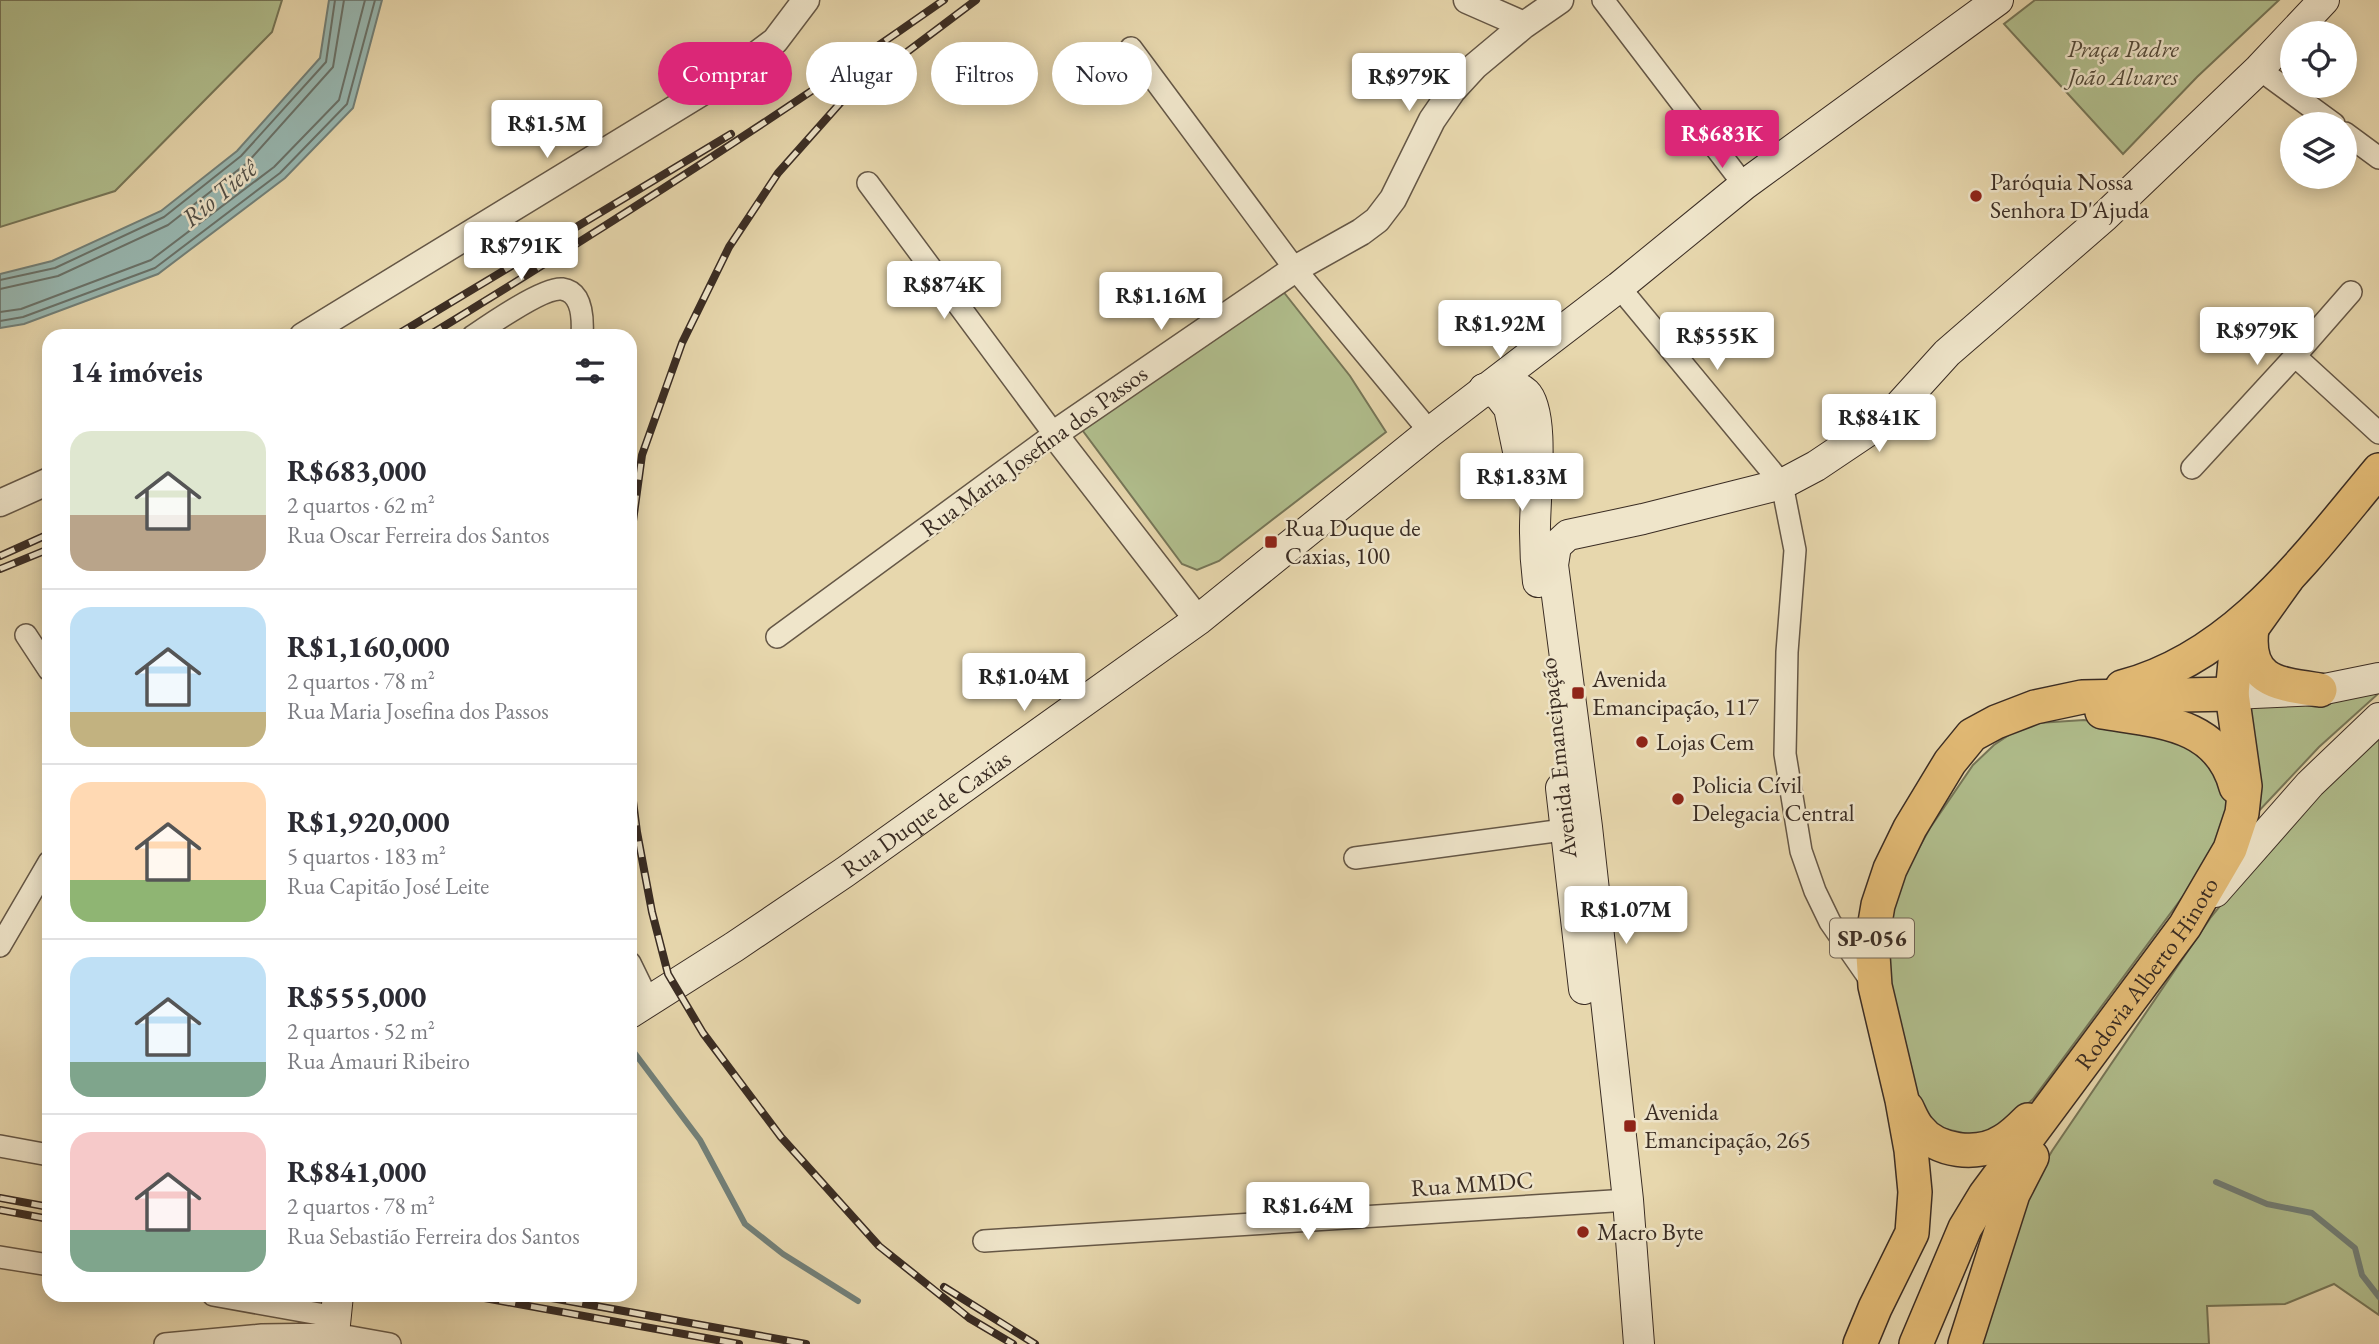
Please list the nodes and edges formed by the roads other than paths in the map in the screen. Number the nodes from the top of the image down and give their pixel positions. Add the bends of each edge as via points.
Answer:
1 (806, 0) edge
2 (1467, 0) edge
3 (1560, 0) edge
4 (1603, 0) edge
5 (1998, 0) edge
6 (2324, 0) edge
7 (1524, 24) junction
8 (2259, 69) junction
9 (1152, 76) edge
10 (2317, 112) edge
11 (2357, 142) edge
12 (2379, 158) edge
13 (868, 183) dead end
14 (1744, 185) junction
15 (1295, 269) junction
16 (1619, 287) junction
17 (2351, 292) dead end
18 (314, 329) edge
19 (484, 329) edge
20 (582, 329) edge
21 (1532, 354) junction
22 (2295, 356) junction
23 (1517, 387) junction
24 (1485, 389) junction
25 (1430, 432) junction
26 (2379, 433) edge
27 (1054, 434) junction
28 (1537, 448) junction
29 (2192, 468) dead end
30 (2379, 470) edge
31 (42, 484) edge
32 (1782, 484) junction
33 (0, 503) edge
34 (1535, 534) junction
35 (1568, 535) junction
36 (2287, 579) junction
37 (1198, 620) junction
38 (2252, 628) junction
39 (26, 635) dead end
40 (777, 637) dead end
41 (42, 659) edge
42 (2379, 678) edge
43 (2320, 690) junction
44 (2232, 694) junction
45 (2082, 697) junction
46 (2035, 707) junction
47 (2379, 718) edge
48 (2242, 813) junction
49 (1577, 828) junction
50 (1355, 858) dead end
51 (42, 874) edge
52 (2185, 926) junction
53 (0, 946) edge
54 (1875, 986) junction
55 (640, 1008) edge
56 (2067, 1086) junction
57 (1902, 1100) junction
58 (0, 1146) edge
59 (42, 1154) edge
60 (1618, 1201) junction
61 (984, 1241) dead end
62 (0, 1257) edge
63 (42, 1264) edge
64 (250, 1302) edge
65 (1875, 1308) junction
66 (336, 1318) edge
67 (164, 1344) edge
68 (390, 1344) edge
69 (1621, 1344) edge
70 (1639, 1344) edge
71 (1845, 1344) edge
72 (1860, 1344) edge
73 (1916, 1344) edge
74 (1965, 1344) edge

1 - 18 street via 775,41 727,77
2 - 7 street
3 - 7 street, Rua Maria Josefina dos Passos
4 - 14 street
5 - 14 main road, Rua Duque de Caxias
6 - 8 main road
7 - 15 street, Rua Maria Josefina dos Passos via 1452,91 1432,120 1393,200 1377,220
8 - 10 street
8 - 32 main road via 2104,217 1948,353 1889,417
9 - 15 street
11 - 12 street
13 - 27 street
14 - 16 main road, Rua Duque de Caxias
15 - 25 street
15 - 27 street, Rua Maria Josefina dos Passos
16 - 21 main road, Rua Duque de Caxias
16 - 32 street
17 - 22 street
19 - 20 street via 549,291 561,289 579,304
21 - 23 main road
21 - 24 main road, Rua Duque de Caxias
22 - 26 street
22 - 29 street
23 - 24 main road
23 - 28 main road, Avenida Emancipação via 1531,400 1535,412
24 - 25 main road, Rua Duque de Caxias
24 - 34 main road via 1498,394 1510,408
25 - 37 main road, Rua Duque de Caxias
27 - 37 street
27 - 40 street, Rua Maria Josefina dos Passos
28 - 34 main road, Avenida Emancipação
28 - 35 main road via 1549,519
30 - 36 main road, Rodovia Alberto Hinoto / SP-056
31 - 33 street
32 - 35 main road
32 - 54 street via 1795,550 1785,754 1801,851 1830,922
34 - 49 main road, Avenida Emancipação via 1536,568
35 - 49 main road, Avenida Emancipação via 1556,546 1553,565
36 - 38 main road, Rodovia Alberto Hinoto / SP-056
36 - 45 main road, Rodovia Alberto Hinoto / SP-056 via 2191,660 2135,684
37 - 55 main road, Rua Duque de Caxias via 845,872
38 - 43 main road via 2251,650 2260,672 2285,685
38 - 44 main road, Rodovia Alberto Hinoto / SP-056 via 2235,662
39 - 41 street
42 - 43 main road
43 - 44 main road
44 - 45 main road
44 - 48 main road, Rodovia Alberto Hinoto / SP-056 via 2245,786
45 - 46 main road, SP-056
46 - 48 main road via 2156,721 2203,737 2222,754
46 - 54 main road, SP-056 via 1972,735 1910,828 1878,905 1872,940
47 - 52 main road via 2310,784
48 - 52 main road, Rodovia Alberto Hinoto / SP-056 via 2230,849
49 - 50 street
49 - 60 main road, Avenida Emancipação
51 - 53 street
52 - 56 main road, Rodovia Alberto Hinoto / SP-056
54 - 57 main road, SP-056
56 - 57 main road via 2002,1142 1966,1151 1932,1141 1918,1129
56 - 73 main road, Rodovia Alberto Hinoto / SP-056 via 1965,1228
56 - 74 main road via 2013,1194
57 - 65 main road, SP-056 via 1911,1150 1912,1233
58 - 59 street
60 - 61 street, Rua MMDC
60 - 69 main road, Avenida Emancipação
60 - 70 main road, Avenida Emancipação
62 - 63 street
64 - 66 street
65 - 71 main road
65 - 72 main road
66 - 67 street via 262,1335
66 - 68 street

